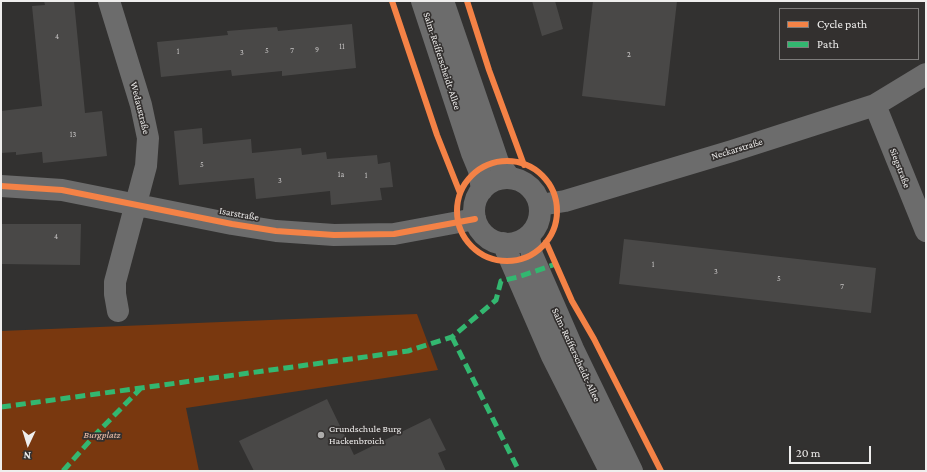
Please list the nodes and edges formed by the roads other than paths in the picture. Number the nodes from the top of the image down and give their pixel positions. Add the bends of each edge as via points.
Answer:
1 (109, 1) edge
2 (422, 1) edge
3 (443, 1) edge
4 (926, 74) edge
5 (875, 105) junction
6 (510, 178) junction
7 (1, 186) edge
8 (482, 190) junction
9 (137, 204) junction
10 (540, 205) junction
11 (475, 218) junction
12 (926, 231) edge
13 (529, 236) junction
14 (503, 243) junction
15 (118, 310) dead end
16 (610, 471) edge
17 (632, 471) edge

1 - 9 street, Wedaustraße via 141,105 148,138 146,166
2 - 8 street, Salm-Reifferscheidt-Allee via 479,170
3 - 6 street, Salm-Reifferscheidt-Allee via 494,152
4 - 5 street, Neckarstraße
5 - 10 street, Neckarstraße via 724,153
5 - 12 street, Siegstraße
6 - 8 street via 490,182
6 - 10 street via 521,180 530,186
7 - 9 street, Isarstraße via 62,190
8 - 11 street via 476,198
9 - 11 street, Isarstraße via 276,231 334,235 394,234
9 - 15 street, Wedaustraße via 115,282
10 - 13 street via 540,216
11 - 14 street via 485,235 493,241
13 - 14 street via 512,244
13 - 17 street, Salm-Reifferscheidt-Allee via 532,255 563,328
14 - 16 street, Salm-Reifferscheidt-Allee via 552,356

